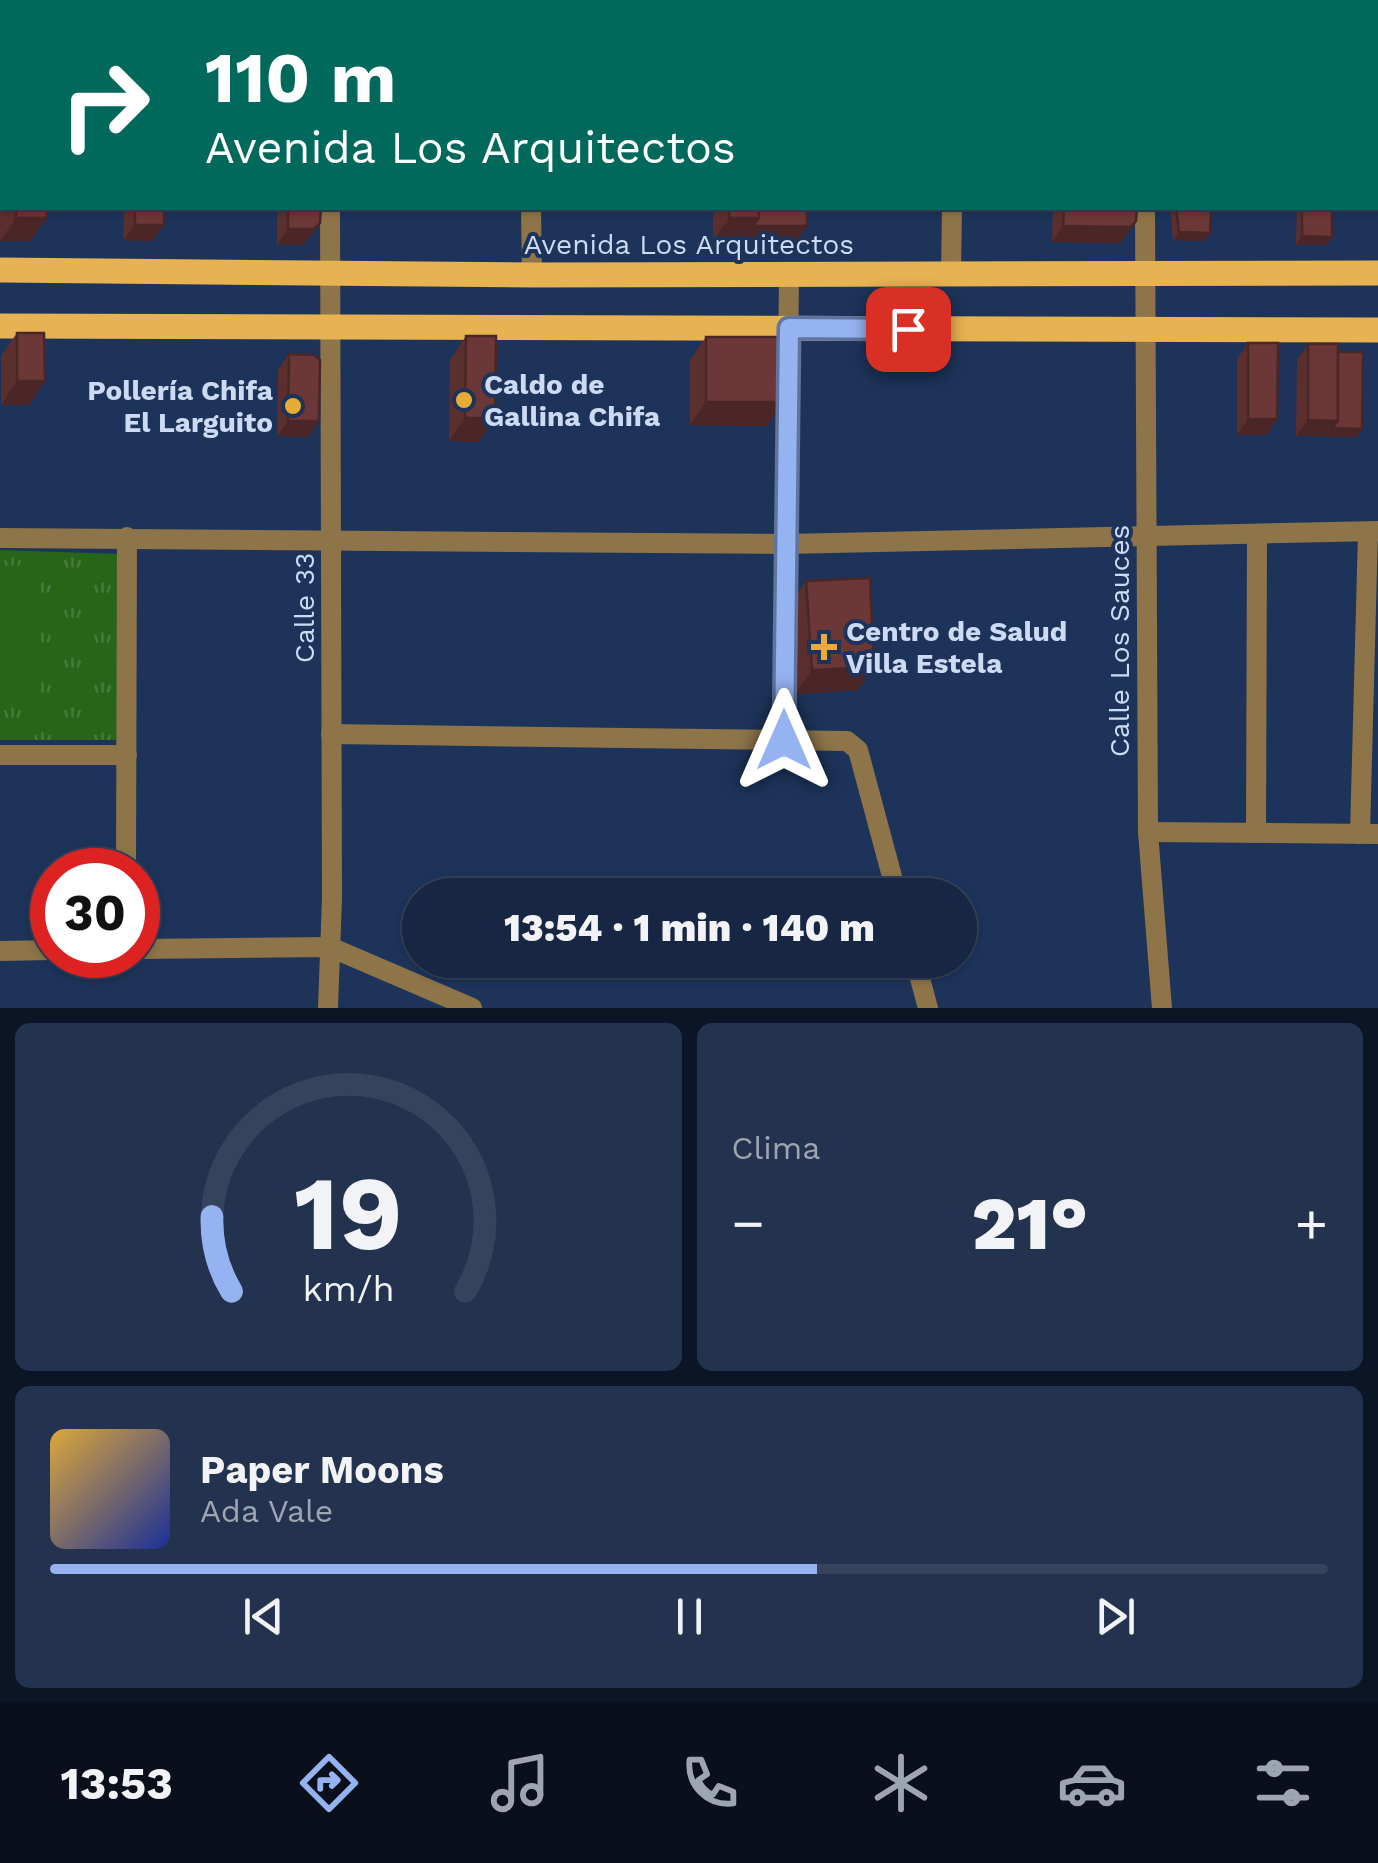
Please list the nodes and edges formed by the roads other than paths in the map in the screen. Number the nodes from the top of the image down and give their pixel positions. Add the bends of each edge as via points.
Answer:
1 (330, 210) edge
2 (531, 210) edge
3 (952, 210) edge
4 (1145, 210) edge
5 (0, 270) edge
6 (330, 273) junction
7 (951, 273) junction
8 (1145, 273) junction
9 (1378, 273) edge
10 (789, 274) junction
11 (532, 275) junction
12 (0, 326) edge
13 (332, 327) junction
14 (789, 328) junction
15 (1145, 330) junction
16 (1378, 330) edge
17 (1373, 531) edge
18 (1257, 534) junction
19 (127, 536) junction
20 (1146, 536) junction
21 (0, 538) edge
22 (332, 538) junction
23 (786, 544) junction
24 (332, 734) junction
25 (784, 740) junction
26 (0, 755) edge
27 (126, 755) junction
28 (1148, 832) junction
29 (1256, 833) junction
30 (1369, 834) edge
31 (126, 848) edge
32 (892, 878) edge
33 (330, 947) junction
34 (160, 949) edge
35 (30, 950) edge
36 (0, 951) edge
37 (919, 978) edge
38 (328, 1008) edge
39 (472, 1008) edge
40 (928, 1008) edge
41 (1162, 1008) edge

1 - 6 street, Calle 33
2 - 11 street
3 - 7 street
4 - 8 street, Calle Los Sauces
5 - 6 main road, Avenida Los Arquitectos
6 - 11 main road, Avenida Los Arquitectos
6 - 13 street, Calle 33
7 - 8 main road, Avenida Los Arquitectos
7 - 10 main road, Avenida Los Arquitectos
8 - 9 main road, Avenida Los Arquitectos
8 - 15 street, Calle Los Sauces
10 - 11 main road, Avenida Los Arquitectos
10 - 14 street
12 - 13 main road
13 - 14 main road
13 - 22 street, Calle 33
14 - 15 main road
14 - 23 street
15 - 16 main road
15 - 20 street, Calle Los Sauces
17 - 18 street
17 - 30 street
18 - 20 street
18 - 29 street
19 - 21 street
19 - 22 street
19 - 27 street
20 - 23 street
20 - 28 street, Calle Los Sauces
22 - 23 street
22 - 24 street, Calle 33
23 - 25 street
24 - 25 street
24 - 33 street, Calle 33
25 - 32 street via 847,741 858,750
26 - 27 street
27 - 31 street
28 - 29 street
28 - 41 street, Calle Los Sauces
29 - 30 street
33 - 34 street
33 - 38 street, Calle 33
33 - 39 street
35 - 36 street
37 - 40 street

